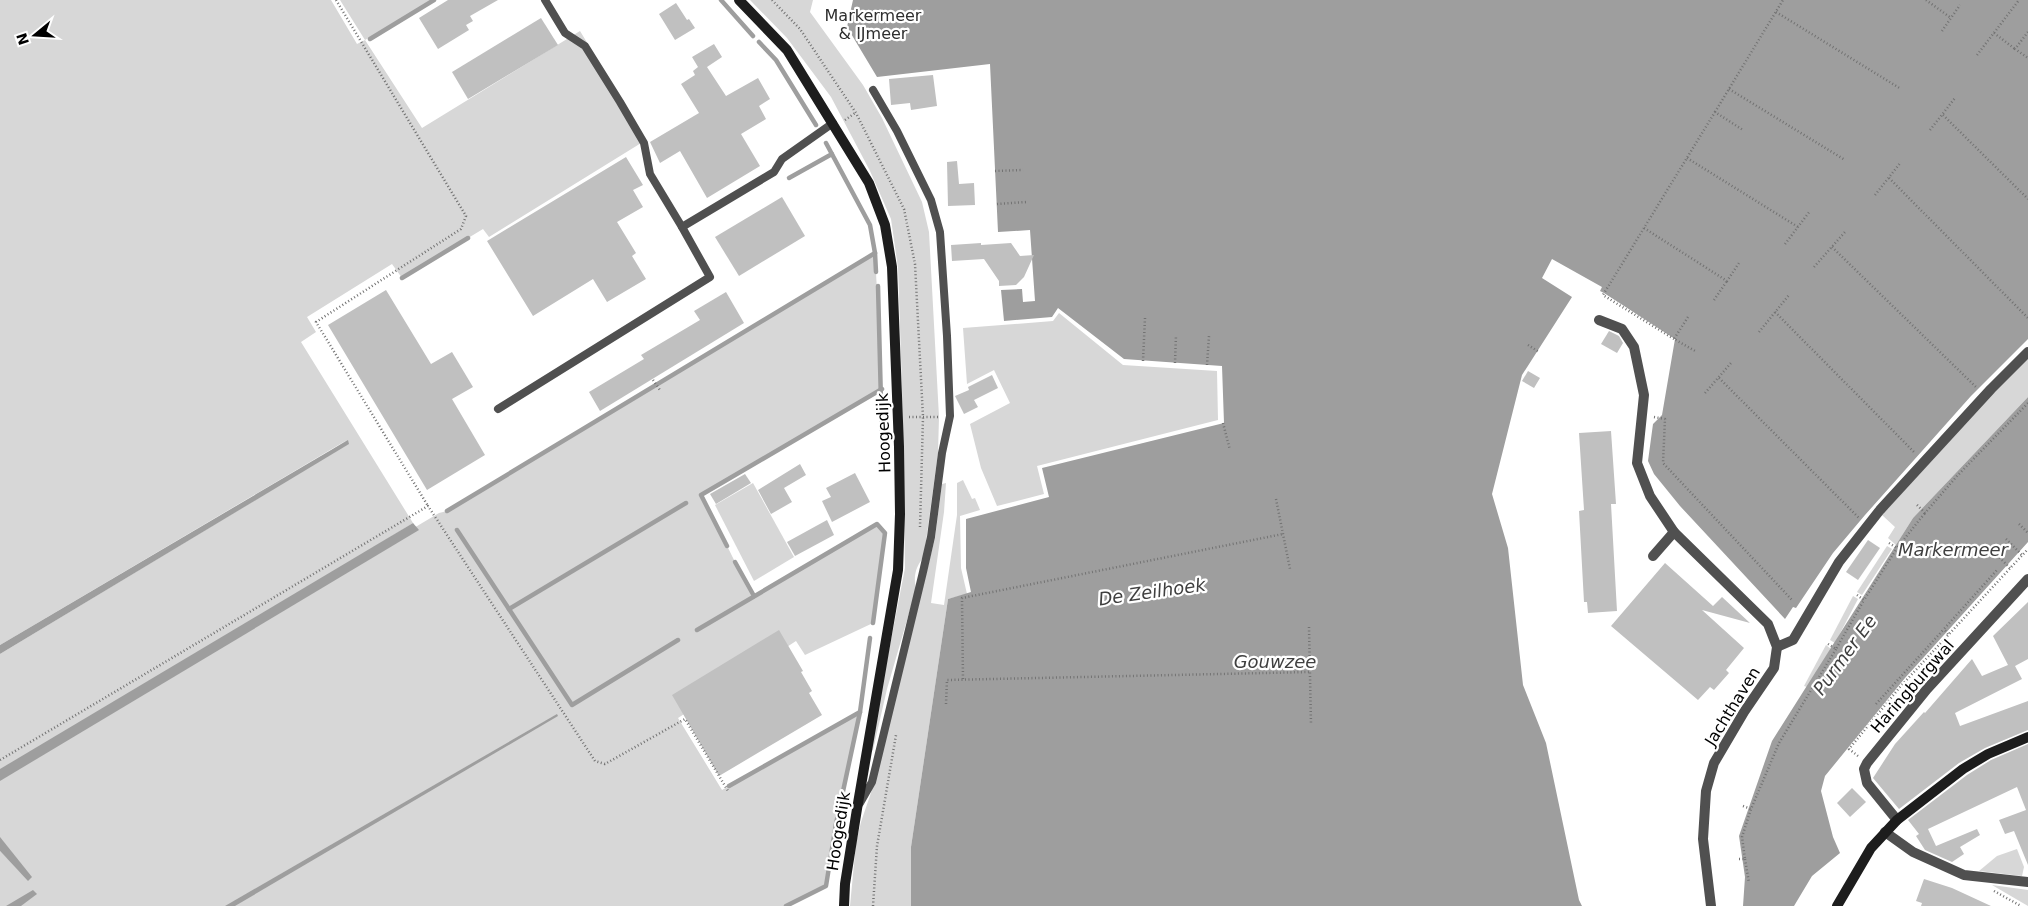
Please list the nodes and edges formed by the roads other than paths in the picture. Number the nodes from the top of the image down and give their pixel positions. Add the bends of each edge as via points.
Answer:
1 (545, 0) edge
2 (739, 0) edge
3 (873, 90) dead end
4 (833, 123) junction
5 (682, 227) junction
6 (1599, 320) dead end
7 (2028, 352) edge
8 (498, 409) dead end
9 (1674, 532) junction
10 (1653, 556) dead end
11 (2026, 585) edge
12 (1777, 647) junction
13 (2028, 737) edge
14 (857, 809) junction
15 (1897, 820) junction
16 (1885, 832) junction
17 (2028, 882) edge
18 (844, 906) edge
19 (1712, 906) edge
20 (1837, 906) edge

1 - 5 lane via 565,33 586,46 620,102 644,143 650,174
2 - 4 street, Hoogedijk via 787,50
3 - 14 lane via 931,200 940,232 950,416 923,572 872,782
4 - 5 lane via 782,159 774,172
4 - 14 street, Hoogedijk via 869,183 885,225 892,268 898,418 898,570
5 - 8 lane via 710,277
6 - 9 street via 1622,329 1634,347 1644,396 1637,463 1650,496
7 - 12 street via 1880,510 1839,562 1793,640
9 - 10 street
9 - 12 street via 1768,624
11 - 15 street, Haringburgwal via 1927,688 1867,763 1864,769 1867,783
12 - 19 street, Jachthaven via 1774,668 1714,763 1706,791 1703,839
13 - 15 street via 1963,769
14 - 18 street, Hoogedijk
15 - 16 street
16 - 17 street via 1913,852 1964,874
16 - 20 street via 1871,848

